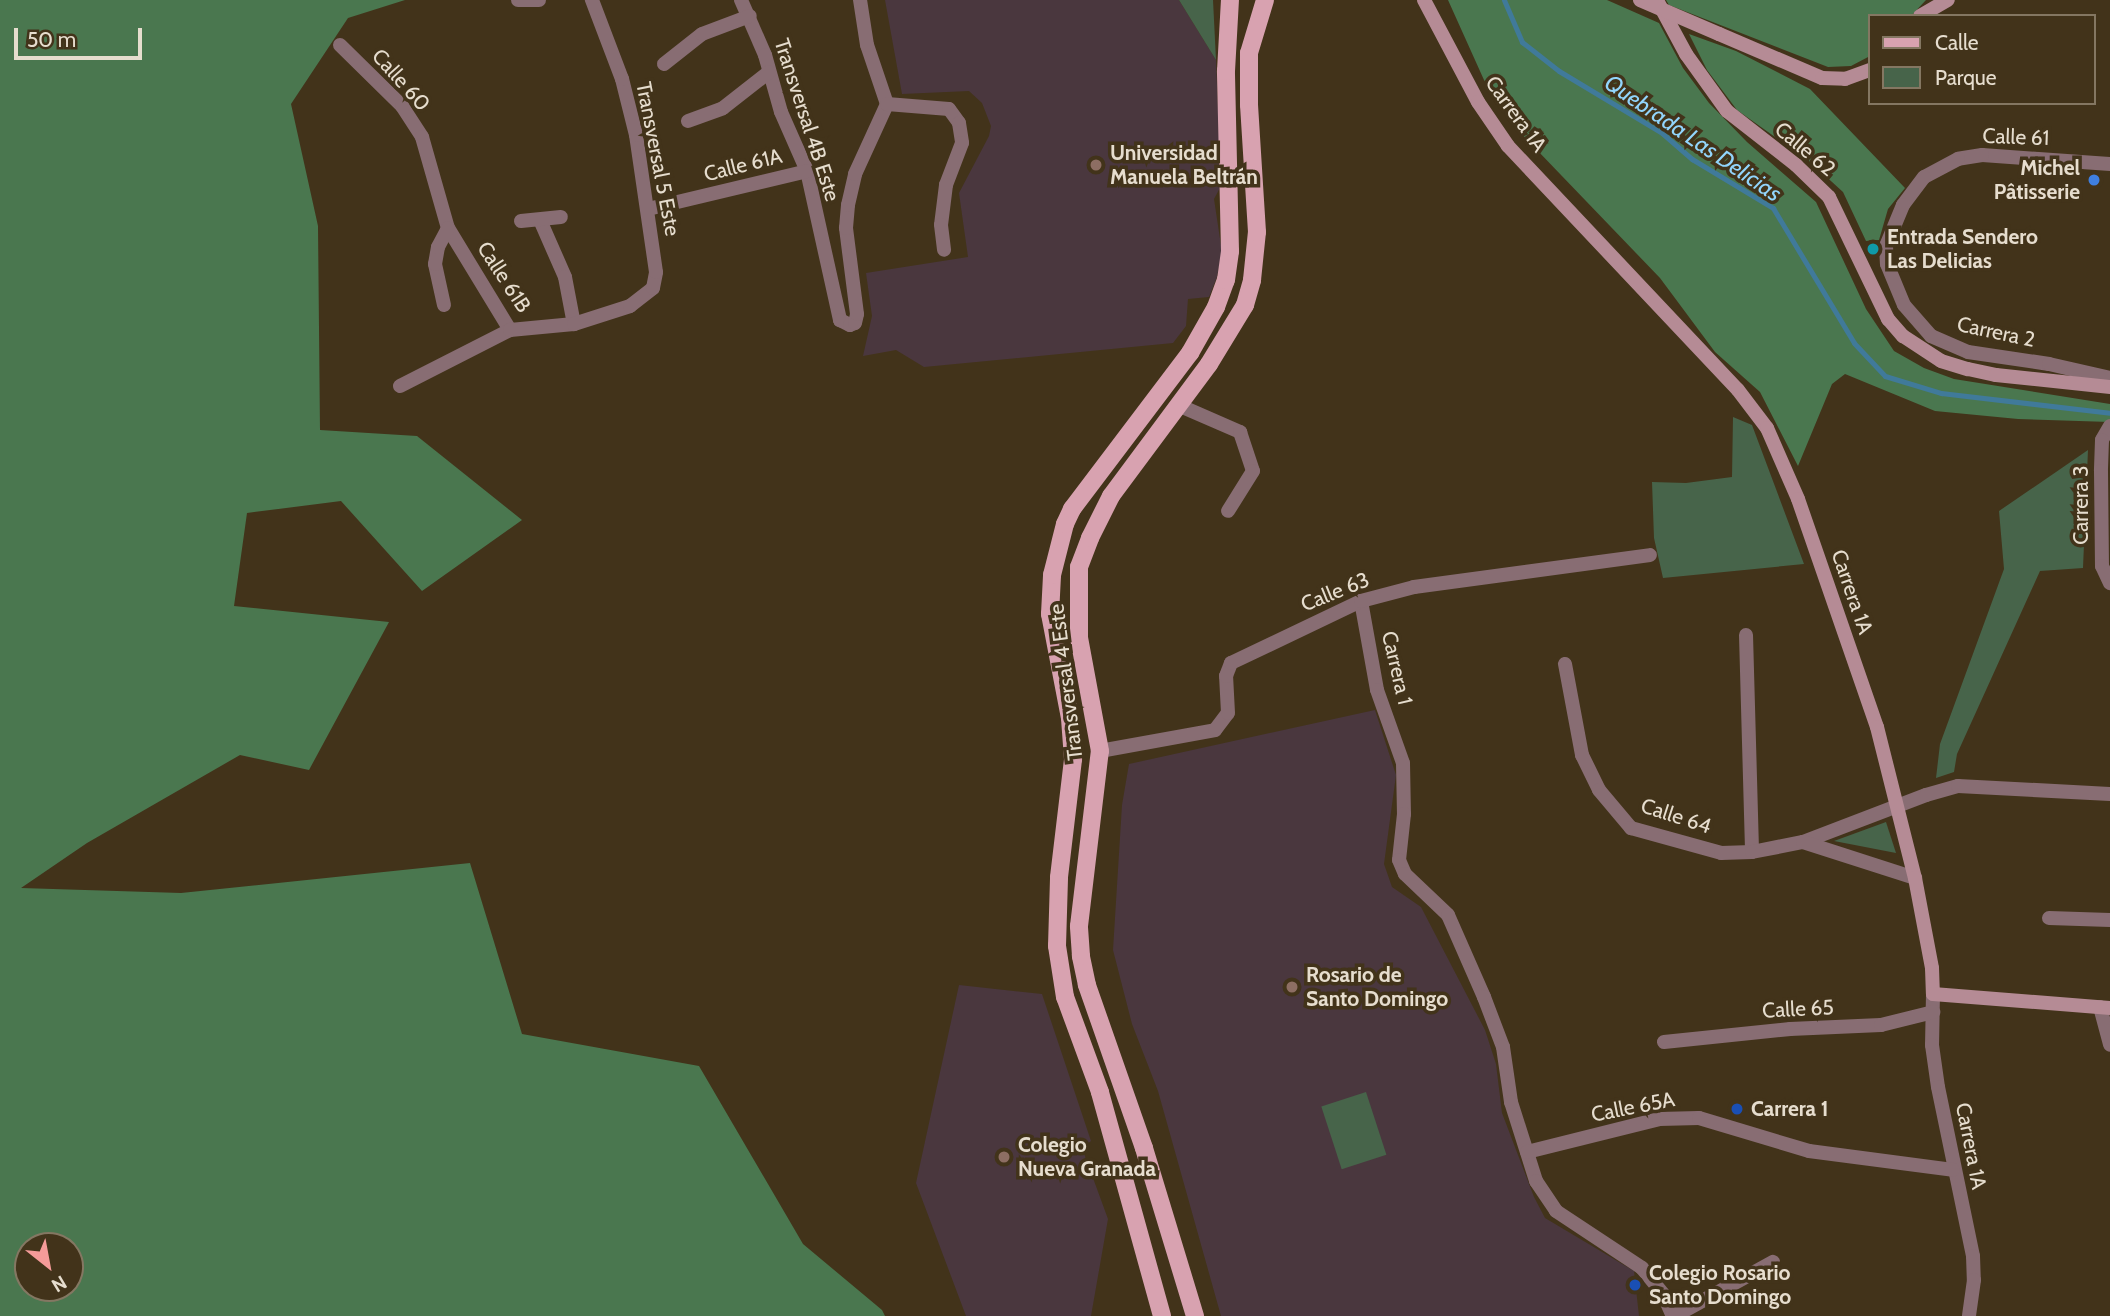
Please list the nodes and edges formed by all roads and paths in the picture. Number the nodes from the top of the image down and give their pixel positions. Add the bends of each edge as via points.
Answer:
1 (539, 0) edge
2 (592, 0) edge
3 (741, 0) edge
4 (860, 0) edge
5 (1230, 0) edge
6 (1238, 0) edge
7 (1265, 0) edge
8 (1424, 0) edge
9 (1640, 0) edge
10 (1657, 0) edge
11 (1948, 0) edge
12 (519, 1) edge
13 (1924, 14) edge
14 (750, 16) junction
15 (1228, 44) junction
16 (340, 45) dead end
17 (664, 64) dead end
18 (1868, 71) edge
19 (769, 72) junction
20 (887, 104) junction
21 (688, 121) dead end
22 (2110, 164) edge
23 (807, 171) junction
24 (1924, 177) joint
25 (648, 209) junction
26 (561, 217) dead end
27 (540, 219) junction
28 (521, 221) dead end
29 (448, 228) junction
30 (944, 250) dead end
31 (653, 288) joint
32 (444, 305) dead end
33 (574, 324) junction
34 (510, 330) junction
35 (2110, 378) edge
36 (400, 386) dead end
37 (2110, 387) edge
38 (1178, 405) junction
39 (2110, 426) edge
40 (1228, 512) dead end
41 (1650, 555) dead end
42 (2110, 583) edge
43 (1361, 601) junction
44 (1746, 635) dead end
45 (1565, 664) dead end
46 (1100, 751) junction
47 (2110, 794) edge
48 (1898, 805) junction
49 (1803, 842) junction
50 (1752, 852) junction
51 (1915, 878) junction
52 (2049, 918) dead end
53 (2110, 919) edge
54 (1933, 994) junction
55 (2105, 1007) edge
56 (1933, 1012) junction
57 (1664, 1042) dead end
58 (2110, 1045) edge
59 (1527, 1152) junction
60 (1953, 1170) junction
61 (1773, 1262) dead end
62 (1162, 1316) edge
63 (1195, 1316) edge
64 (1674, 1316) edge
65 (1969, 1316) edge

1 - 12 street
2 - 25 street, Transversal 5 Este via 622,79
3 - 14 street, Transversal 4B Este
4 - 20 street via 867,45
5 - 15 main road
6 - 15 main road
7 - 38 main road, Transversal 4 Este via 1248,73 1257,232 1252,280 1235,325
8 - 48 street, Carrera 1A via 1478,102 1508,146 1738,390 1767,428 1798,499 1877,727
9 - 18 street, bridge via 1822,78 1845,79
10 - 37 street, Calle 62 via 1711,92 1829,197 1888,319 1920,350 1948,364 1996,375
11 - 13 street
14 - 17 street via 702,34
14 - 19 street, Transversal 4B Este
15 - 62 main road, Transversal 4 Este via 1231,193 1226,280 1190,353 1072,509 1052,575 1050,614 1070,718 1073,760 1059,877 1057,946 1065,997 1100,1092
16 - 29 street, Calle 60 via 402,106 422,137
19 - 21 street via 723,108
19 - 23 street, Transversal 4B Este
20 - 23 street, Transversal 4B Este via 855,174 848,205 846,228 857,314 850,326 839,320
20 - 30 street via 949,109 959,123 962,143 946,185 941,225
22 - 24 street, Calle 61 via 1982,155 1958,159
23 - 25 street, Calle 61A
24 - 35 street, Carrera 2 via 1903,205 1886,246 1904,305 1931,336 1968,352
25 - 31 street, Transversal 5 Este via 656,272
26 - 27 street
27 - 28 street
27 - 33 street via 565,277
29 - 32 street via 435,264
29 - 34 street, Calle 61B
31 - 33 street, Calle 61B via 630,306
33 - 34 street, Calle 61B
34 - 36 street
38 - 40 street via 1240,432 1253,471
38 - 46 main road, Transversal 4 Este via 1111,496 1079,567 1079,638
39 - 42 street, Carrera 3 via 2102,440 2101,471 2102,566
41 - 43 street, Calle 63 via 1414,587
43 - 46 street, Calle 63 via 1231,663 1226,676 1228,713 1215,730
43 - 59 street, Carrera 1 via 1377,690 1403,763 1399,860 1405,874 1447,915 1484,997 1503,1047 1511,1102
44 - 50 street
45 - 50 street, Calle 64 via 1582,755 1599,790 1631,828 1721,853
46 - 63 main road, Transversal 4 Este via 1079,926 1081,956
47 - 48 street, Calle 64 via 1958,786
48 - 49 street, Calle 64
48 - 51 street, Carrera 1A
49 - 50 street, Calle 64
49 - 51 street, Calle 64
51 - 54 street, Carrera 1A
52 - 53 street
54 - 55 street
54 - 56 street, Carrera 1A
55 - 58 street
56 - 57 street, Calle 65 via 1858,1027
56 - 60 street, Carrera 1A via 1932,1045
59 - 60 street, Calle 65A via 1648,1122 1685,1118 1713,1120 1809,1151
59 - 64 street, Carrera 1 via 1536,1181 1556,1211 1642,1268
60 - 65 street, Carrera 1A via 1973,1256
61 - 64 street

